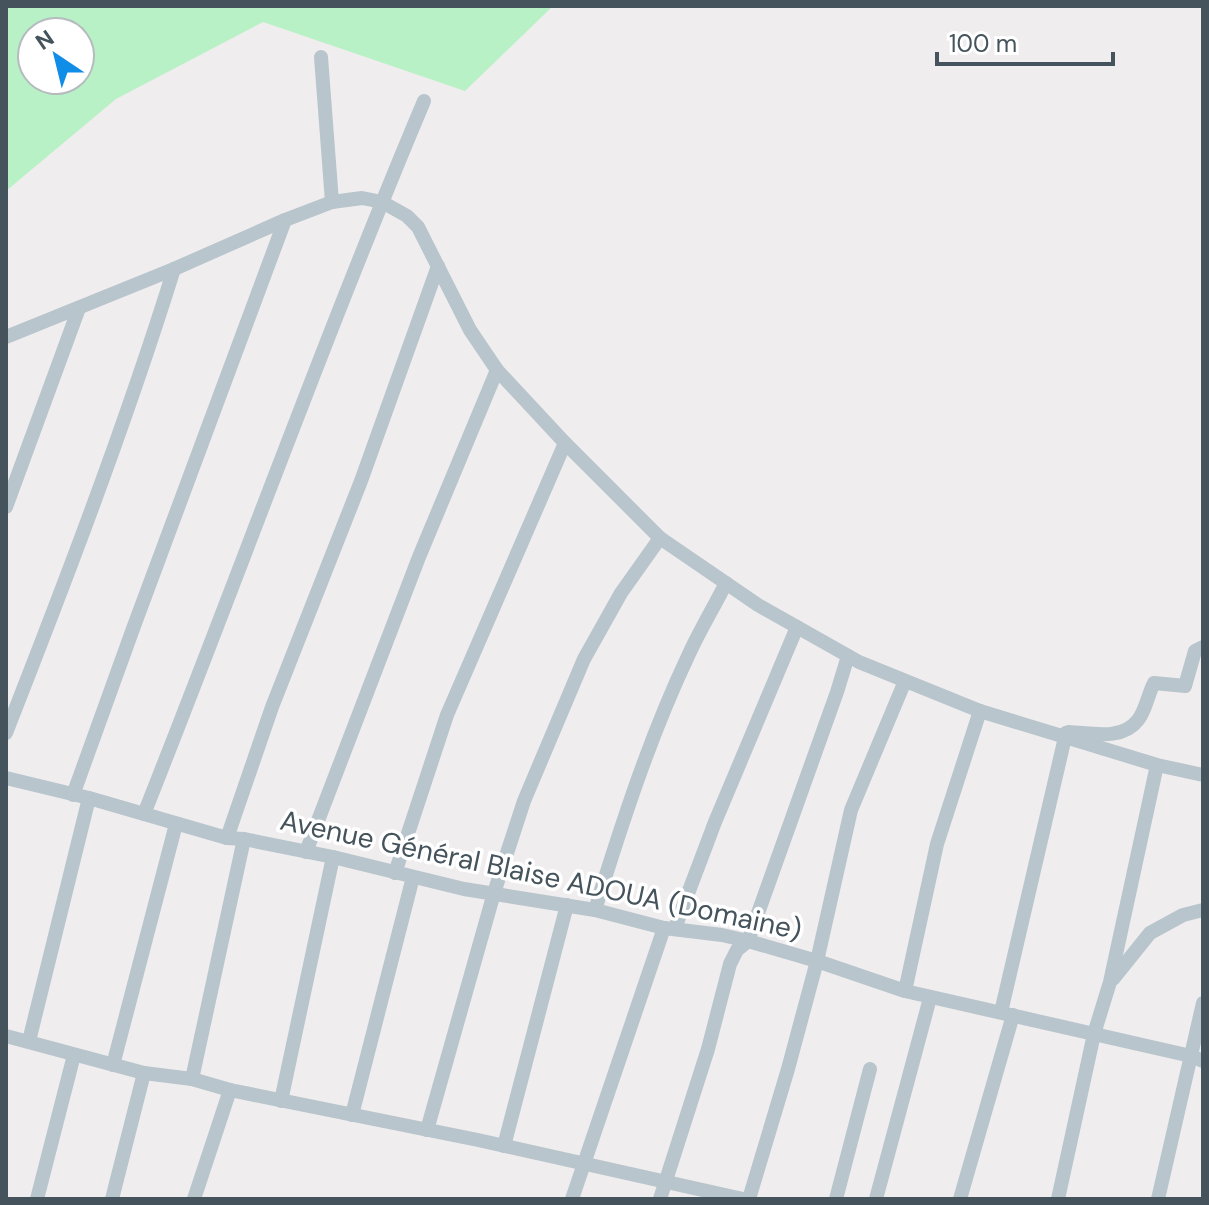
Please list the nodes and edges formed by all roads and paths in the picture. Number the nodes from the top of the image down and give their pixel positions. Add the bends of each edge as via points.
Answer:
1 (321, 57) dead end
2 (424, 101) dead end
3 (332, 202) junction
4 (382, 202) junction
5 (285, 220) junction
6 (438, 266) junction
7 (174, 269) junction
8 (79, 308) junction
9 (6, 337) edge
10 (497, 370) junction
11 (565, 443) junction
12 (6, 507) edge
13 (660, 538) junction
14 (726, 583) junction
15 (797, 627) junction
16 (1203, 647) edge
17 (848, 656) junction
18 (905, 681) junction
19 (980, 711) junction
20 (6, 733) edge
21 (1064, 738) junction
22 (1157, 765) junction
23 (1203, 775) edge
24 (6, 778) edge
25 (73, 795) junction
26 (89, 798) junction
27 (144, 814) junction
28 (176, 824) junction
29 (227, 838) junction
30 (244, 839) junction
31 (306, 852) junction
32 (333, 857) junction
33 (395, 873) junction
34 (413, 877) junction
35 (494, 893) junction
36 (567, 905) junction
37 (595, 910) junction
38 (1203, 910) edge
39 (670, 928) junction
40 (748, 941) junction
41 (817, 961) junction
42 (1110, 982) junction
43 (905, 991) junction
44 (930, 998) junction
45 (1203, 1003) edge
46 (1007, 1013) junction
47 (1094, 1034) junction
48 (6, 1036) edge
49 (29, 1041) junction
50 (74, 1055) junction
51 (1197, 1058) edge
52 (113, 1065) junction
53 (870, 1069) dead end
54 (144, 1073) junction
55 (192, 1079) junction
56 (230, 1090) junction
57 (281, 1101) junction
58 (352, 1115) junction
59 (427, 1130) junction
60 (504, 1146) junction
61 (586, 1164) junction
62 (665, 1181) junction
63 (37, 1199) edge
64 (112, 1199) edge
65 (194, 1199) edge
66 (572, 1199) edge
67 (660, 1199) edge
68 (743, 1199) edge
69 (749, 1199) edge
70 (836, 1199) edge
71 (876, 1199) edge
72 (960, 1199) edge
73 (1058, 1199) edge
74 (1158, 1199) edge

1 - 3 street
2 - 4 street
3 - 4 street
3 - 5 street
4 - 6 street via 413,221
4 - 27 street
5 - 7 street
5 - 25 street
6 - 10 street
6 - 29 street
7 - 8 street
7 - 20 street via 66,580
8 - 9 street
8 - 12 street
10 - 11 street
10 - 31 street
11 - 13 street
11 - 33 street via 447,715
13 - 14 street
13 - 35 street via 584,659 524,801
14 - 15 street
14 - 37 street via 647,754
15 - 17 street
15 - 39 street
16 - 21 street via 1195,651 1185,686 1154,683 1140,718 1125,731 1067,732
17 - 18 street
17 - 40 street
18 - 19 street
18 - 41 street via 851,810
19 - 21 street
19 - 43 street via 937,844
21 - 22 street
21 - 46 street
22 - 23 street
22 - 42 street
24 - 25 street, Avenue Général Blaise ADOUA (Domaine)
25 - 26 street, Avenue Général Blaise ADOUA (Domaine)
26 - 27 street, Avenue Général Blaise ADOUA (Domaine)
26 - 49 street
27 - 28 street, Avenue Général Blaise ADOUA (Domaine)
28 - 29 street, Avenue Général Blaise ADOUA (Domaine)
28 - 52 street
29 - 30 street, Avenue Général Blaise ADOUA (Domaine)
30 - 31 street, Avenue Général Blaise ADOUA (Domaine)
30 - 55 street
31 - 32 street, Avenue Général Blaise ADOUA (Domaine)
32 - 33 street, Avenue Général Blaise ADOUA (Domaine)
32 - 57 street
33 - 34 street, Avenue Général Blaise ADOUA (Domaine)
34 - 35 street, Avenue Général Blaise ADOUA (Domaine)
34 - 58 street
35 - 36 street, Avenue Général Blaise ADOUA (Domaine)
35 - 59 street
36 - 37 street, Avenue Général Blaise ADOUA (Domaine)
36 - 60 street
37 - 39 street, Avenue Général Blaise ADOUA (Domaine)
38 - 42 street via 1150,933
39 - 40 street, Avenue Général Blaise ADOUA (Domaine)
39 - 61 street
40 - 41 street, Avenue Général Blaise ADOUA (Domaine)
40 - 62 street via 730,964
41 - 43 street, Avenue Général Blaise ADOUA (Domaine)
41 - 69 street
42 - 47 street
43 - 44 street, Avenue Général Blaise ADOUA (Domaine)
44 - 46 street, Avenue Général Blaise ADOUA (Domaine)
44 - 71 street
45 - 51 street
46 - 47 street, Avenue Général Blaise ADOUA (Domaine)
46 - 72 street
47 - 51 street, Avenue Général Blaise ADOUA (Domaine)
47 - 73 street
48 - 49 street
49 - 50 street
50 - 52 street
50 - 63 street
51 - 74 street
52 - 54 street
53 - 70 street
54 - 55 street
54 - 64 street
55 - 56 street
56 - 57 street
56 - 65 street
57 - 58 street
58 - 59 street
59 - 60 street
60 - 61 street
61 - 62 street
61 - 66 street
62 - 67 street
62 - 68 street

